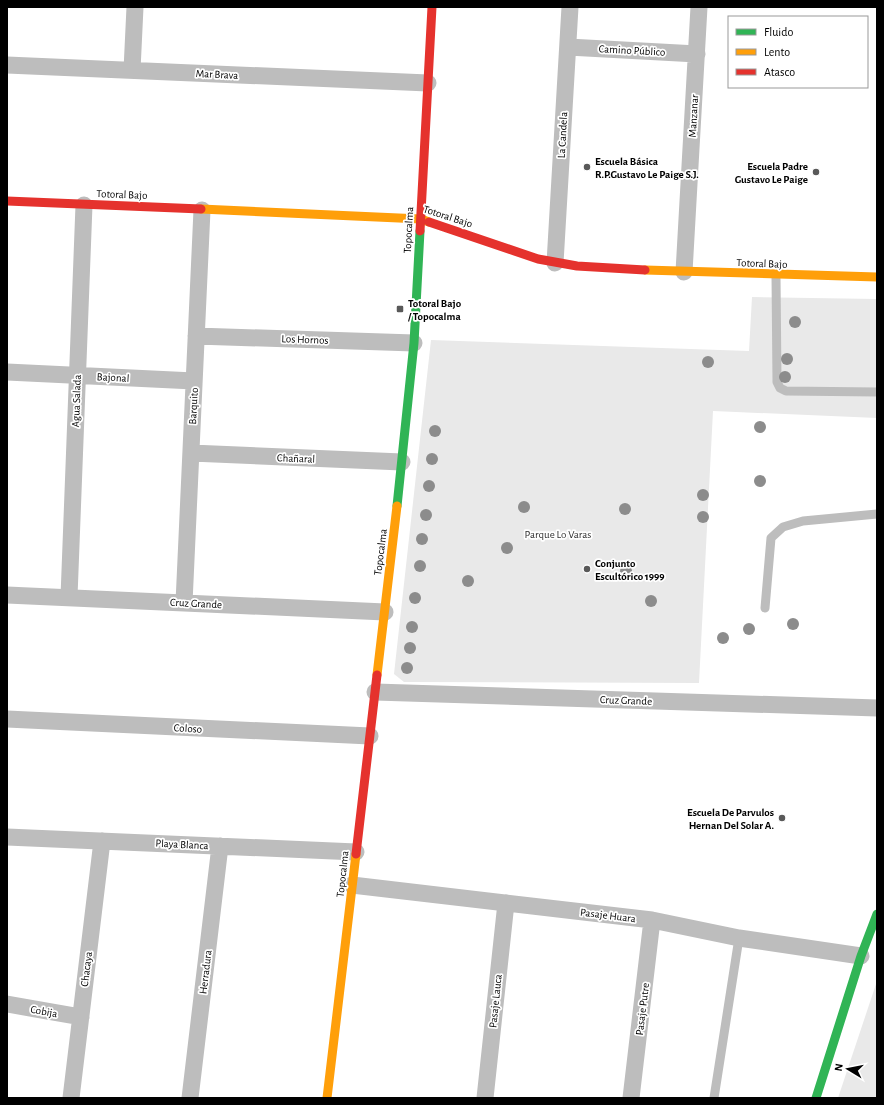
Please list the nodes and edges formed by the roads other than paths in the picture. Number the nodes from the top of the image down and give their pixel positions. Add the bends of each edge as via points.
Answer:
1 (135, 7) edge
2 (432, 7) edge
3 (570, 7) edge
4 (700, 7) edge
5 (568, 47) junction
6 (697, 54) junction
7 (7, 65) edge
8 (132, 70) junction
9 (428, 83) junction
10 (7, 201) edge
11 (84, 205) junction
12 (202, 210) junction
13 (420, 219) junction
14 (555, 263) junction
15 (684, 272) junction
16 (776, 276) junction
17 (877, 277) edge
18 (196, 336) junction
19 (414, 343) junction
20 (7, 372) edge
21 (77, 375) junction
22 (194, 381) junction
23 (877, 392) edge
24 (191, 453) junction
25 (402, 462) junction
26 (877, 514) edge
27 (7, 595) edge
28 (69, 597) junction
29 (184, 603) junction
30 (765, 608) dead end
31 (385, 612) junction
32 (375, 692) junction
33 (877, 708) edge
34 (7, 719) edge
35 (370, 736) junction
36 (7, 837) edge
37 (102, 840) junction
38 (220, 846) junction
39 (356, 852) junction
40 (352, 885) junction
41 (506, 903) junction
42 (877, 914) edge
43 (652, 920) junction
44 (739, 938) junction
45 (862, 956) junction
46 (7, 1004) edge
47 (81, 1017) junction
48 (71, 1098) edge
49 (190, 1098) edge
50 (328, 1098) edge
51 (484, 1098) edge
52 (631, 1098) edge
53 (714, 1098) edge
54 (816, 1098) edge

1 - 8 street
2 - 9 street, Topocalma
3 - 5 street, La Candela
4 - 6 street, Manzanar
5 - 6 street, Camino Público
5 - 14 street, La Candela
6 - 15 street, Manzanar
7 - 8 street, Mar Brava
8 - 9 street, Mar Brava
9 - 13 street, Topocalma
10 - 11 street, Totoral Bajo
11 - 12 street, Totoral Bajo
11 - 21 street, Agua Salada
12 - 13 street, Totoral Bajo
12 - 18 street, Barquito
13 - 14 street, Totoral Bajo
13 - 19 street, Topocalma
14 - 15 street, Totoral Bajo via 607,269
15 - 16 street, Totoral Bajo
16 - 17 street, Totoral Bajo
16 - 23 lane via 777,382 780,388 786,391
18 - 19 street, Los Hornos
18 - 22 street, Barquito
19 - 25 street, Topocalma
20 - 21 street, Bajonal
21 - 22 street, Bajonal
21 - 28 street, Agua Salada
22 - 24 street, Barquito
24 - 25 street, Chañaral
24 - 29 street, Barquito
25 - 31 street, Topocalma
26 - 30 lane via 803,521 783,527 771,538
27 - 28 street, Cruz Grande
28 - 29 street, Cruz Grande
29 - 31 street, Cruz Grande
31 - 32 street, Topocalma
32 - 33 street, Cruz Grande
32 - 35 street, Topocalma
34 - 35 street, Coloso
35 - 39 street, Topocalma
36 - 37 street, Playa Blanca
37 - 38 street, Playa Blanca
37 - 47 street, Chacaya
38 - 39 street, Playa Blanca
38 - 49 street, Herradura
39 - 40 street, Topocalma
40 - 41 street, Pasaje Huara
40 - 50 street, Topocalma
41 - 43 street, Pasaje Huara
41 - 51 street, Pasaje Lauca
42 - 45 street
43 - 44 street, Pasaje Huara
43 - 52 street, Pasaje Putre
44 - 45 street, Pasaje Huara
44 - 53 lane
45 - 54 street
46 - 47 street, Cobija
47 - 48 street, Chacaya

